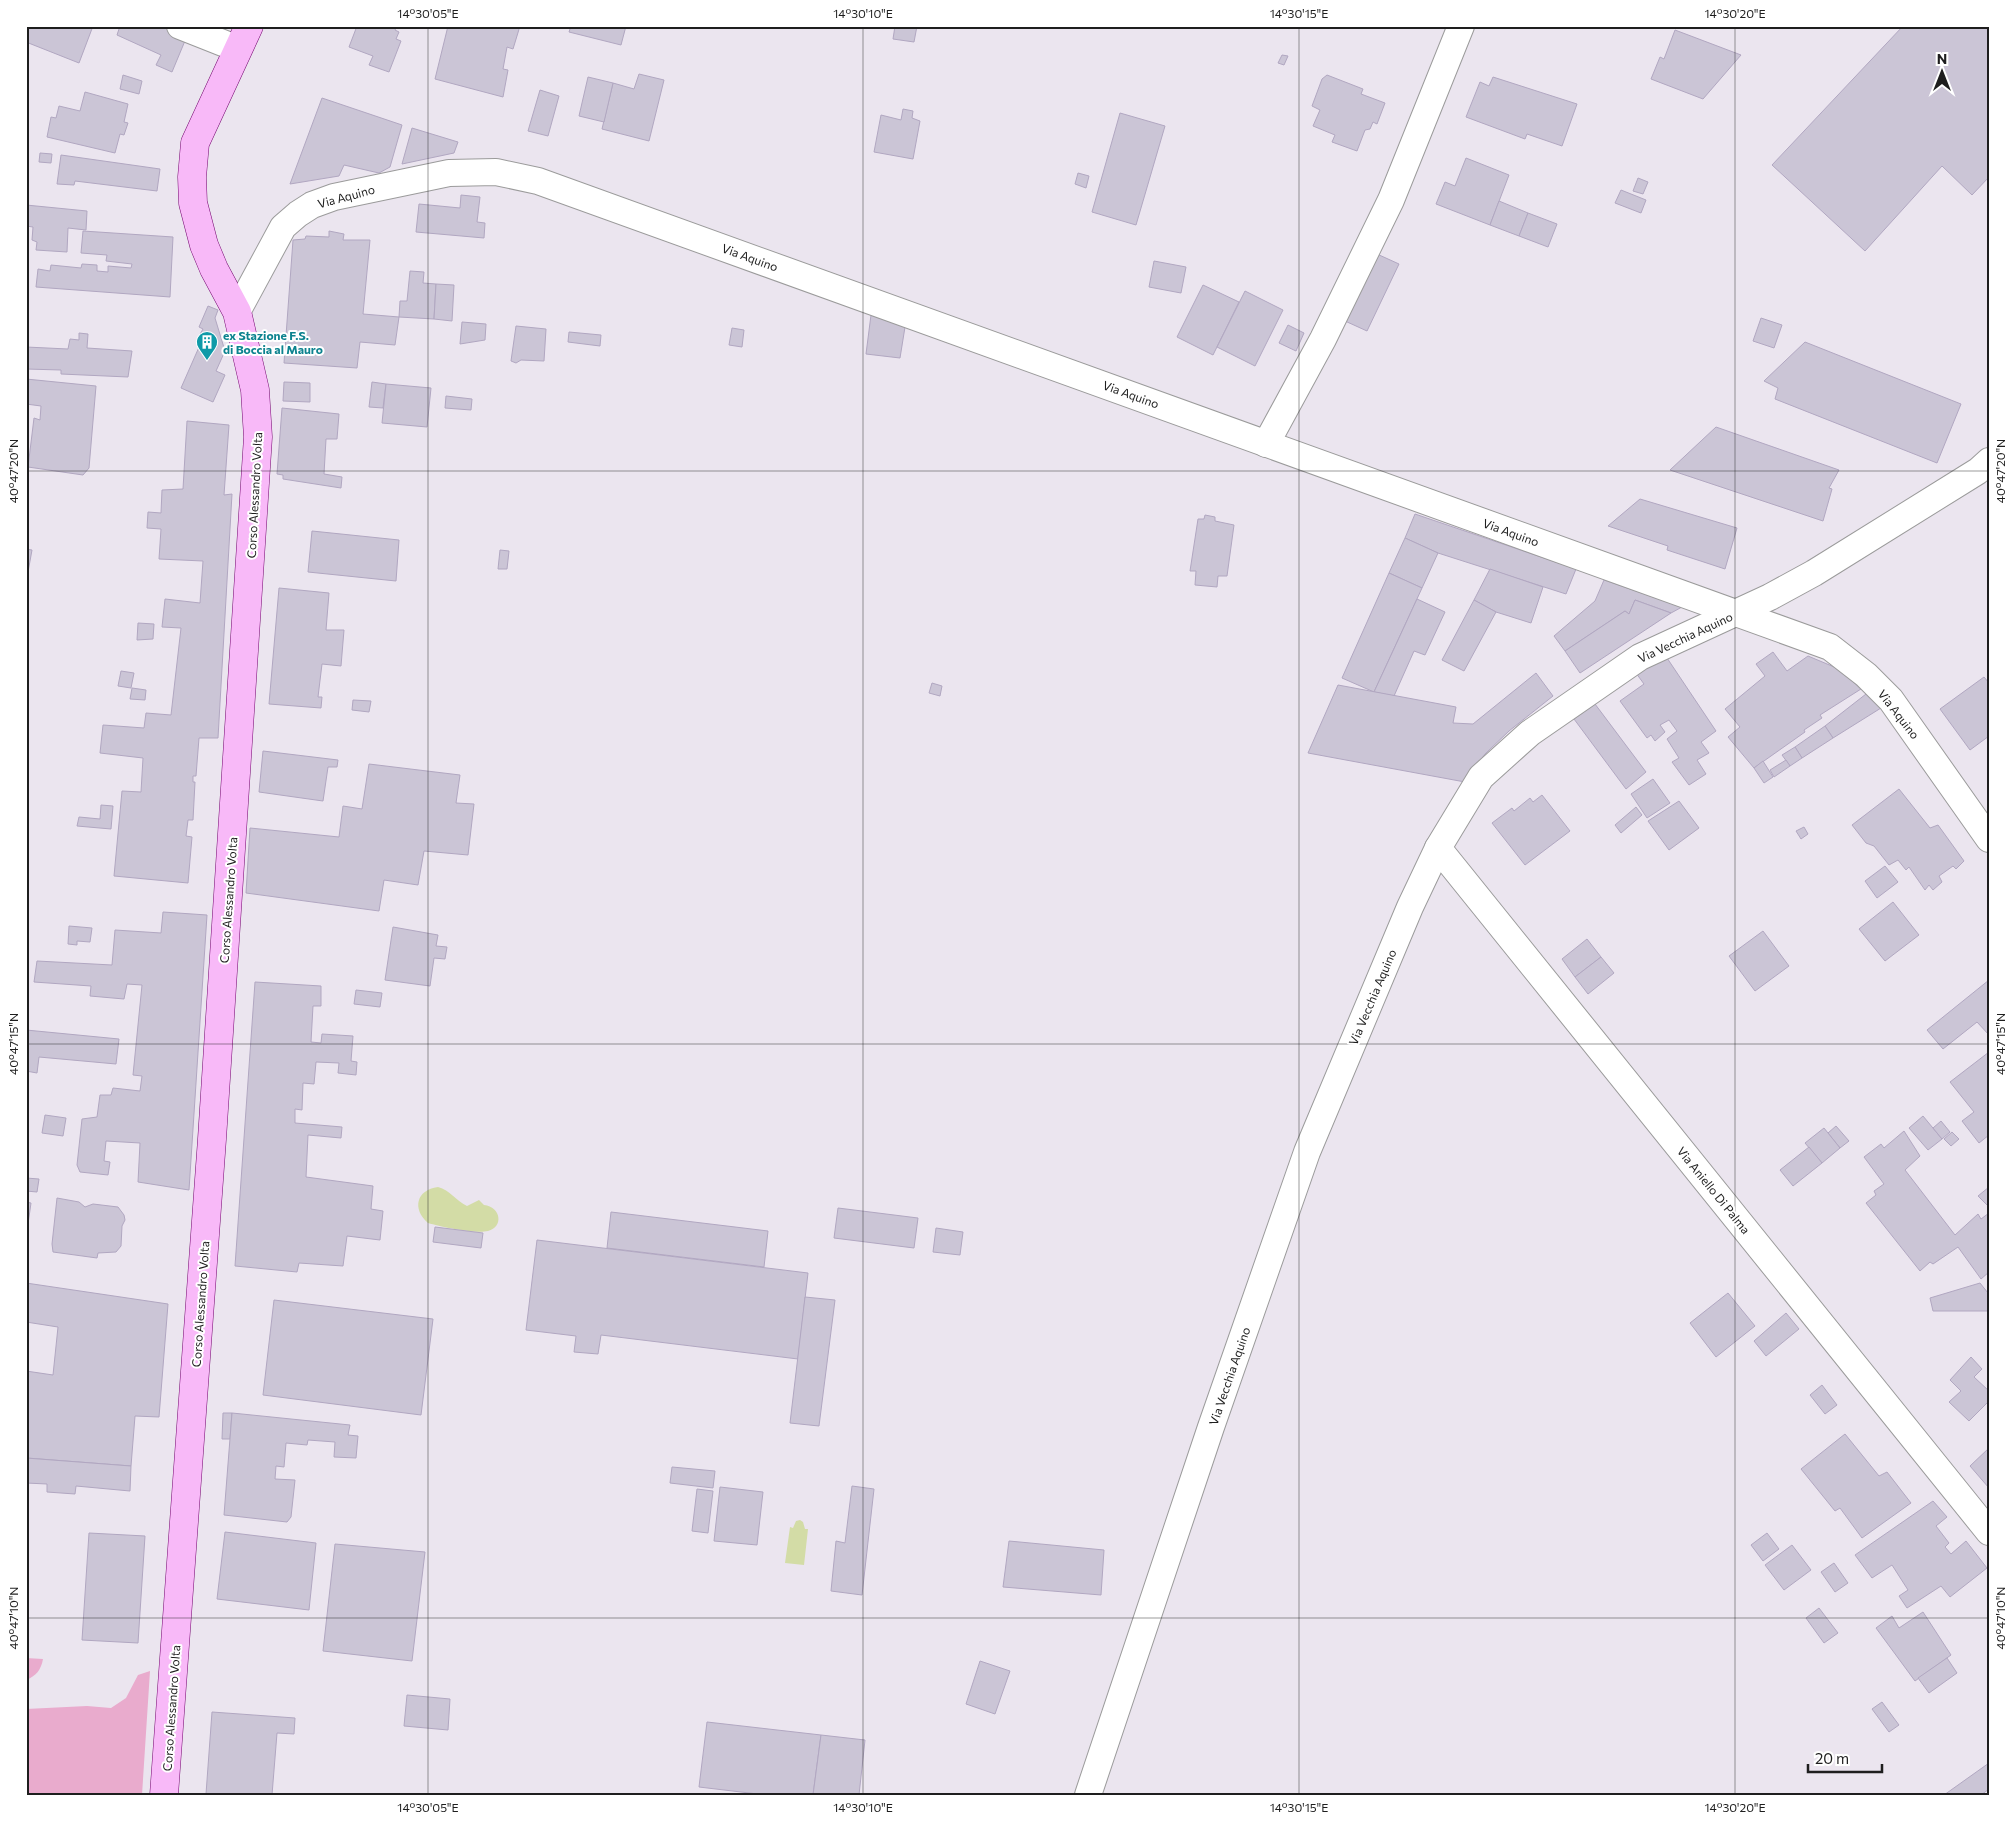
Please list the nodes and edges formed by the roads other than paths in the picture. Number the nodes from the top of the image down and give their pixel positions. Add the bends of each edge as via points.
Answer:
1 (180, 26) edge
2 (1461, 26) edge
3 (244, 38) edge
4 (237, 312) junction
5 (1266, 444) junction
6 (1989, 461) edge
7 (1736, 613) junction
8 (1989, 839) edge
9 (1438, 848) junction
10 (1989, 1532) edge
11 (164, 1795) edge
12 (1088, 1795) edge

1 - 3 street
2 - 5 street via 1391,200
3 - 4 main road, Corso Alessandro Volta via 195,144 192,177 193,203 204,245
4 - 5 street, Via Aquino via 283,227 312,205 334,197 450,173 496,172 575,193
4 - 11 main road, Corso Alessandro Volta via 255,390 258,436 212,1138
5 - 7 street, Via Aquino
6 - 7 street, Via Vecchia Aquino via 1814,573
7 - 8 street, Via Aquino via 1830,647 1866,675 1891,700
7 - 9 street, Via Vecchia Aquino via 1640,657 1530,733 1481,777
9 - 10 street, Via Aniello Di Palma
9 - 12 street, Via Vecchia Aquino via 1410,907 1308,1152 1211,1427

